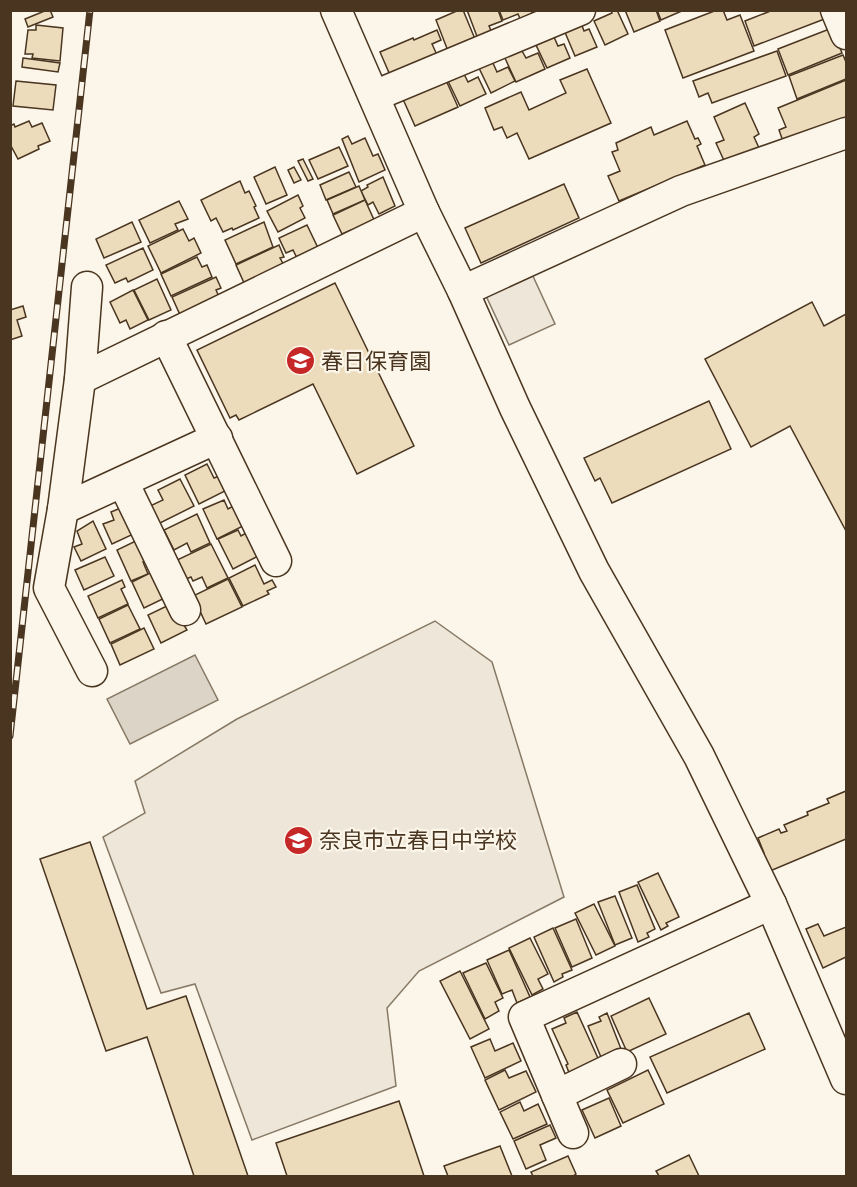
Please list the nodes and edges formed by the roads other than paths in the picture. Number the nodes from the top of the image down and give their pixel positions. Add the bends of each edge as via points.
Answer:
1 (336, 10) edge
2 (580, 10) edge
3 (374, 96) junction
4 (846, 133) edge
5 (424, 212) junction
6 (87, 286) dead end
7 (462, 291) junction
8 (166, 336) junction
9 (80, 379) junction
10 (217, 438) junction
11 (123, 482) junction
12 (63, 509) junction
13 (276, 561) dead end
14 (185, 610) dead end
15 (92, 671) dead end
16 (771, 904) junction
17 (621, 1065) dead end
18 (846, 1079) edge
19 (557, 1095) junction
20 (573, 1133) dead end

1 - 3 street
2 - 3 street
3 - 5 street
4 - 7 street via 681,191
5 - 7 street
5 - 8 street
6 - 9 street
7 - 16 street via 594,571 699,756
8 - 9 street
8 - 10 street
9 - 12 street
10 - 11 street
10 - 13 street
11 - 12 street
11 - 14 street
12 - 15 street via 49,588
16 - 18 street
16 - 19 street via 524,1017
17 - 19 street
19 - 20 street

